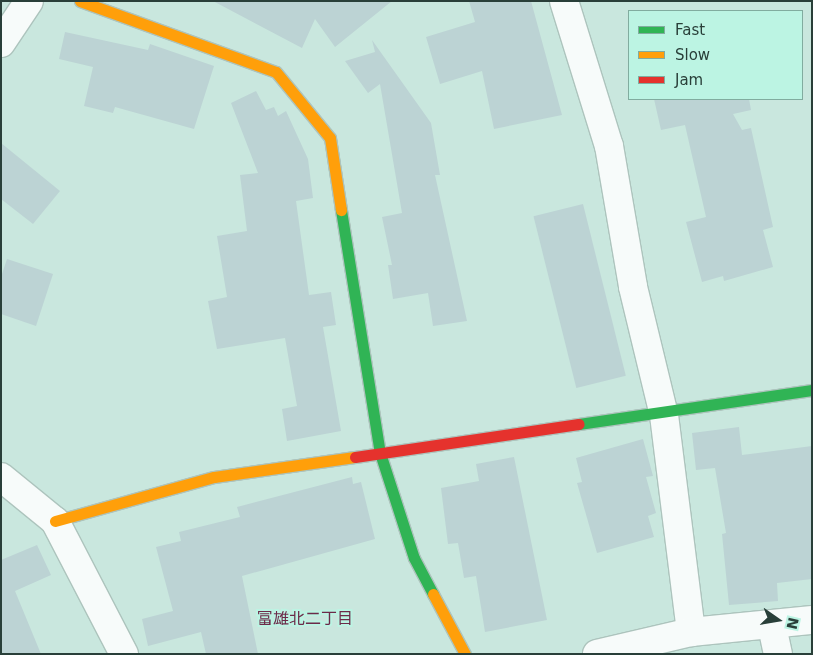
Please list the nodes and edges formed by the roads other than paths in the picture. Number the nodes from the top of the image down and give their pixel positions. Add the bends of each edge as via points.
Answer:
1 (29, 1) edge
2 (80, 1) edge
3 (564, 1) edge
4 (1, 43) edge
5 (812, 390) edge
6 (664, 415) junction
7 (380, 453) junction
8 (1, 477) edge
9 (54, 521) junction
10 (812, 620) edge
11 (772, 626) junction
12 (691, 632) junction
13 (124, 654) edge
14 (465, 654) edge
15 (597, 654) edge
16 (778, 654) edge

1 - 4 street
2 - 7 street via 276,72 330,138
3 - 6 street via 609,146 632,286
5 - 6 street
6 - 7 street
6 - 12 street
7 - 9 street via 214,478
7 - 14 street via 414,558
8 - 9 street
9 - 13 street
10 - 11 street
11 - 12 street
11 - 16 street
12 - 15 street

